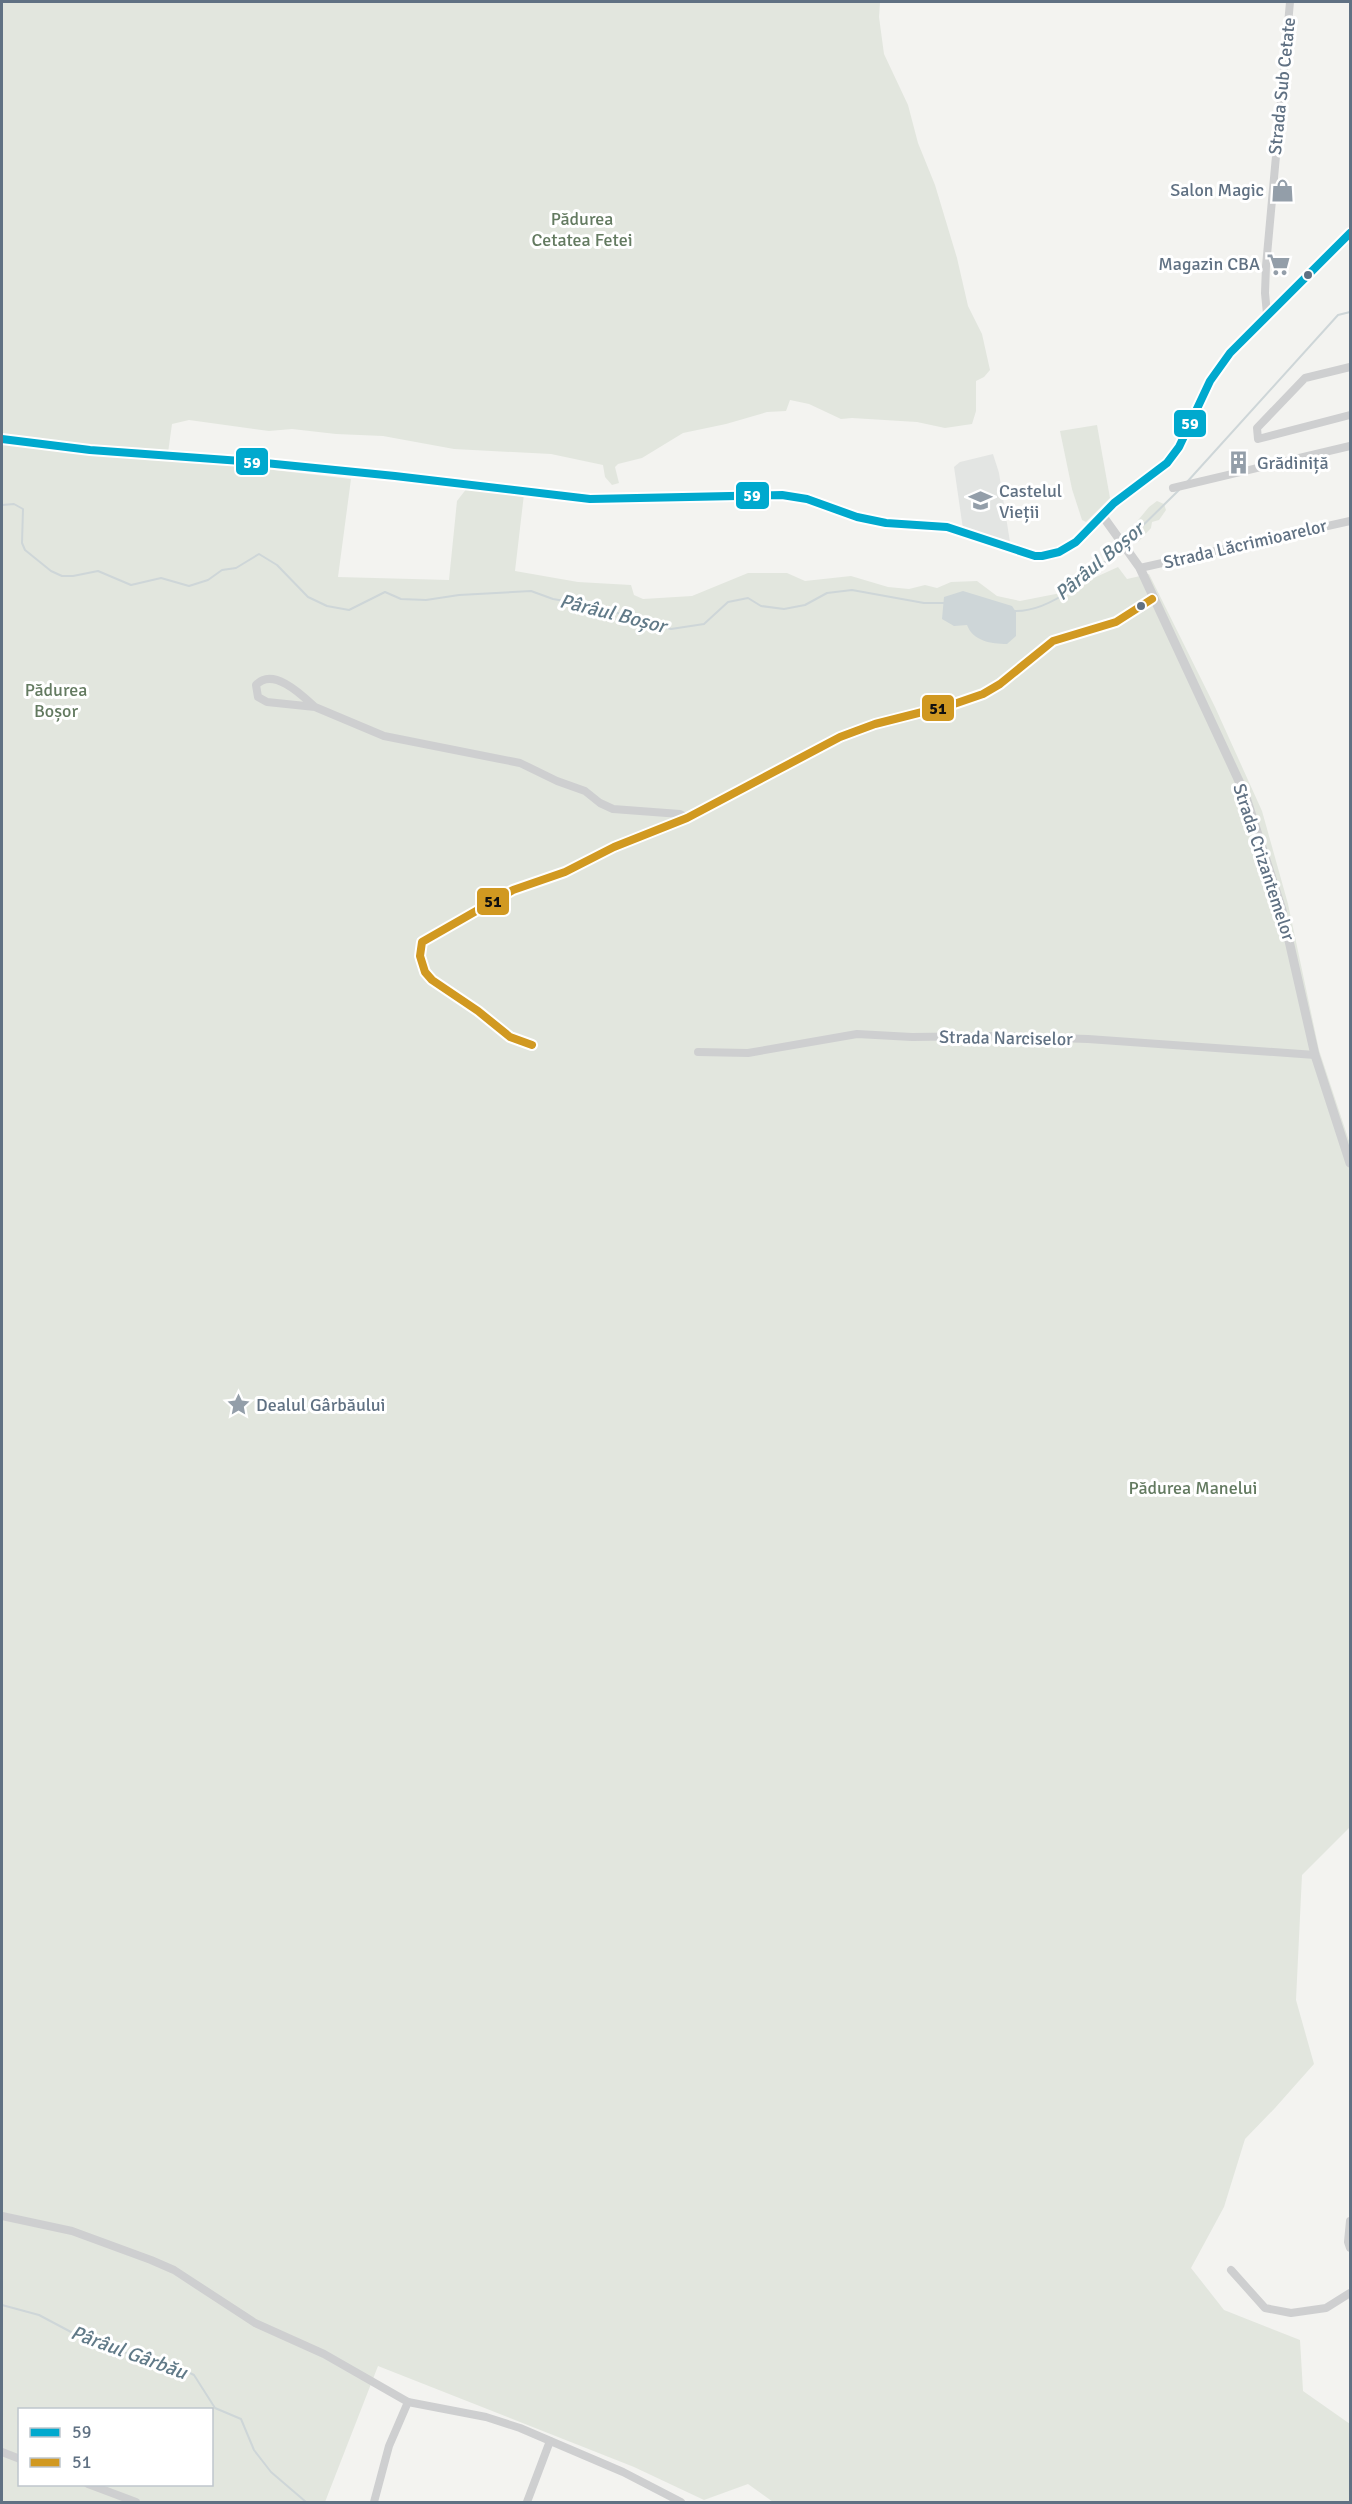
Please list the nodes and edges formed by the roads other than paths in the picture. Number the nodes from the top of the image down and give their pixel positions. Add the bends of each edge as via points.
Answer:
1 (1290, 2) edge
2 (1350, 233) edge
3 (1267, 314) junction
4 (1350, 366) edge
5 (1350, 415) edge
6 (2, 439) edge
7 (1350, 446) edge
8 (1173, 488) dead end
9 (1106, 516) junction
10 (1350, 521) edge
11 (1140, 568) junction
12 (1152, 599) junction
13 (315, 707) junction
14 (687, 818) junction
15 (532, 1044) dead end
16 (698, 1052) dead end
17 (1315, 1055) junction
18 (1350, 1162) edge
19 (2, 2216) edge
20 (1350, 2221) edge
21 (1350, 2248) edge
22 (1231, 2270) dead end
23 (1350, 2295) edge
24 (408, 2402) junction
25 (550, 2441) junction
26 (2, 2452) edge
27 (18, 2458) edge
28 (93, 2486) edge
29 (136, 2502) edge
30 (374, 2502) edge
31 (527, 2502) edge
32 (681, 2502) edge

1 - 3 street, Strada Sub Cetate via 1264,293
2 - 3 main road
3 - 9 main road via 1218,368 1173,456
4 - 5 street via 1305,378 1257,428 1258,439
6 - 9 main road via 395,476 590,500 782,495 807,499 857,518 947,527 1042,556 1067,548
7 - 8 street
9 - 11 street, Strada Crizantemelor
10 - 11 street, Strada Lăcrimioarelor
11 - 12 street, Strada Crizantemelor
12 - 14 street via 1116,622 1053,641 983,694 840,737
12 - 17 street, Strada Crizantemelor via 1245,794 1282,910
13 - 13 street via 267,702 258,698 256,685 269,679 291,684
13 - 14 street via 384,736 520,763 585,791 613,809 680,814
14 - 15 street via 614,847 565,872 513,890 422,942 420,956 432,980 510,1037
16 - 17 street, Strada Narciselor via 748,1053 857,1034 1088,1039
17 - 18 street, Strada Crizantemelor
19 - 24 street via 72,2231 167,2267 255,2323 324,2354
20 - 21 street
22 - 23 street via 1265,2307 1291,2313 1326,2308
24 - 25 street via 486,2417
24 - 30 street via 385,2457
25 - 31 street
25 - 32 street
26 - 27 street
28 - 29 street

